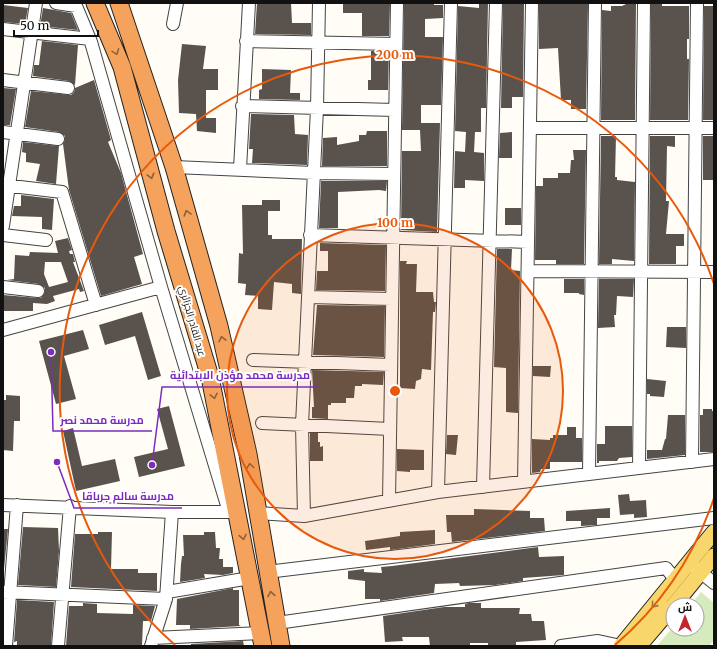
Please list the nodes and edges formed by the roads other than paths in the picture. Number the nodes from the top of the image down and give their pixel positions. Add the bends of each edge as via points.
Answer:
1 (36, 3) edge
2 (56, 3) edge
3 (95, 3) edge
4 (119, 3) edge
5 (177, 3) edge
6 (249, 3) edge
7 (319, 3) edge
8 (397, 3) edge
9 (451, 3) edge
10 (496, 3) edge
11 (532, 3) edge
12 (595, 3) edge
13 (644, 3) edge
14 (697, 3) edge
15 (75, 4) edge
16 (173, 24) dead end
17 (3, 29) edge
18 (30, 32) junction
19 (90, 39) junction
20 (246, 41) junction
21 (318, 43) junction
22 (396, 44) junction
23 (3, 80) edge
24 (24, 82) junction
25 (68, 88) dead end
26 (242, 106) junction
27 (317, 108) junction
28 (395, 110) junction
29 (530, 128) junction
30 (593, 128) junction
31 (643, 128) junction
32 (696, 128) junction
33 (714, 128) edge
34 (3, 132) edge
35 (16, 134) junction
36 (58, 139) dead end
37 (174, 166) junction
38 (240, 169) junction
39 (314, 173) junction
40 (394, 174) junction
41 (6, 185) edge
42 (3, 226) edge
43 (3, 235) edge
44 (310, 235) junction
45 (393, 237) junction
46 (444, 239) junction
47 (46, 240) dead end
48 (490, 240) junction
49 (528, 242) junction
50 (529, 271) junction
51 (592, 271) junction
52 (641, 272) junction
53 (694, 272) junction
54 (714, 272) edge
55 (3, 287) edge
56 (161, 287) junction
57 (38, 291) dead end
58 (308, 298) junction
59 (392, 299) junction
60 (96, 305) junction
61 (3, 330) edge
62 (253, 360) dead end
63 (305, 362) junction
64 (391, 365) junction
65 (262, 423) dead end
66 (302, 425) junction
67 (390, 429) junction
68 (714, 459) edge
69 (692, 462) junction
70 (639, 468) junction
71 (589, 474) junction
72 (524, 482) junction
73 (483, 487) junction
74 (438, 492) junction
75 (389, 501) junction
76 (3, 505) edge
77 (17, 505) junction
78 (70, 506) junction
79 (172, 512) junction
80 (233, 512) junction
81 (257, 513) junction
82 (304, 516) junction
83 (714, 518) edge
84 (714, 532) edge
85 (714, 556) edge
86 (688, 563) junction
87 (268, 572) junction
88 (701, 573) junction
89 (250, 578) junction
90 (675, 579) junction
91 (714, 583) edge
92 (6, 592) edge
93 (63, 594) junction
94 (166, 595) junction
95 (680, 597) edge
96 (665, 615) edge
97 (276, 623) junction
98 (262, 639) edge
99 (152, 642) edge
100 (6, 646) edge
101 (58, 646) edge
102 (280, 646) edge
103 (561, 646) edge
104 (621, 646) edge
105 (639, 646) edge

1 - 18 street
2 - 15 street
3 -> 80 highway, عبد القادر الجزائري via 122,67 166,231 210,377
4 - 37 highway
5 - 16 street
6 - 20 street
7 - 21 street
8 - 22 street
9 - 46 street
10 - 48 street
11 - 29 street
12 - 30 street
13 - 31 street
14 - 32 street
15 - 19 street
17 - 18 street
18 - 19 street
18 - 24 street
19 - 56 street
20 - 21 street
20 - 26 street
21 - 22 street
21 - 27 street
22 - 28 street
23 - 24 street
24 - 25 street
24 - 35 street
26 - 27 street
26 - 38 street
27 - 28 street
27 - 39 street
28 - 40 street
29 - 30 street
29 - 49 street
30 - 31 street
30 - 51 street
31 - 32 street
31 - 52 street
32 - 33 street
32 - 53 street
34 - 35 street
35 - 36 street
35 - 41 street
37 - 38 street
81 -> 37 highway via 248,454 219,326
38 - 39 street
39 - 40 street
39 - 44 street
40 - 45 street
41 - 42 street
41 - 60 street via 62,192
43 - 47 street
44 - 45 street
44 - 58 street
45 - 46 street
45 - 59 street
46 - 48 street
46 - 74 street
48 - 49 street
48 - 73 street
49 - 50 street
50 - 51 street
50 - 72 street
51 - 52 street
51 - 71 street
52 - 53 street
52 - 70 street
53 - 54 street
53 - 69 street
55 - 57 street
56 - 60 street
56 - 80 street
58 - 59 street
58 - 63 street
59 - 64 street
60 - 61 street
62 - 63 street
63 - 64 street
63 - 66 street
64 - 67 street
65 - 66 street
66 - 67 street
66 - 82 street
67 - 75 street
68 - 69 street
69 - 70 street
70 - 71 street
71 - 72 street
72 - 73 street
73 - 74 street
74 - 75 street
75 - 82 street
76 - 77 street
77 - 78 street
77 - 92 street
78 - 79 street
78 - 93 street
79 - 80 street
79 - 94 street
80 -> 89 highway, عبد القادر الجزائري
81 - 82 street
81 - 87 highway
83 - 87 street
84 - 86 main road
85 - 88 main road
86 - 88 street
86 - 90 main road
97 -> 87 highway
88 - 91 street
88 - 95 main road
89 - 94 street
89 - 98 highway, عبد القادر الجزائري
90 - 97 street via 666,568
90 -> 104 main road
92 - 93 street
92 - 100 street
93 - 94 street
93 - 101 street
94 - 99 street
96 - 105 main road
97 - 102 highway
98 - 99 street
103 - 104 street via 598,641

